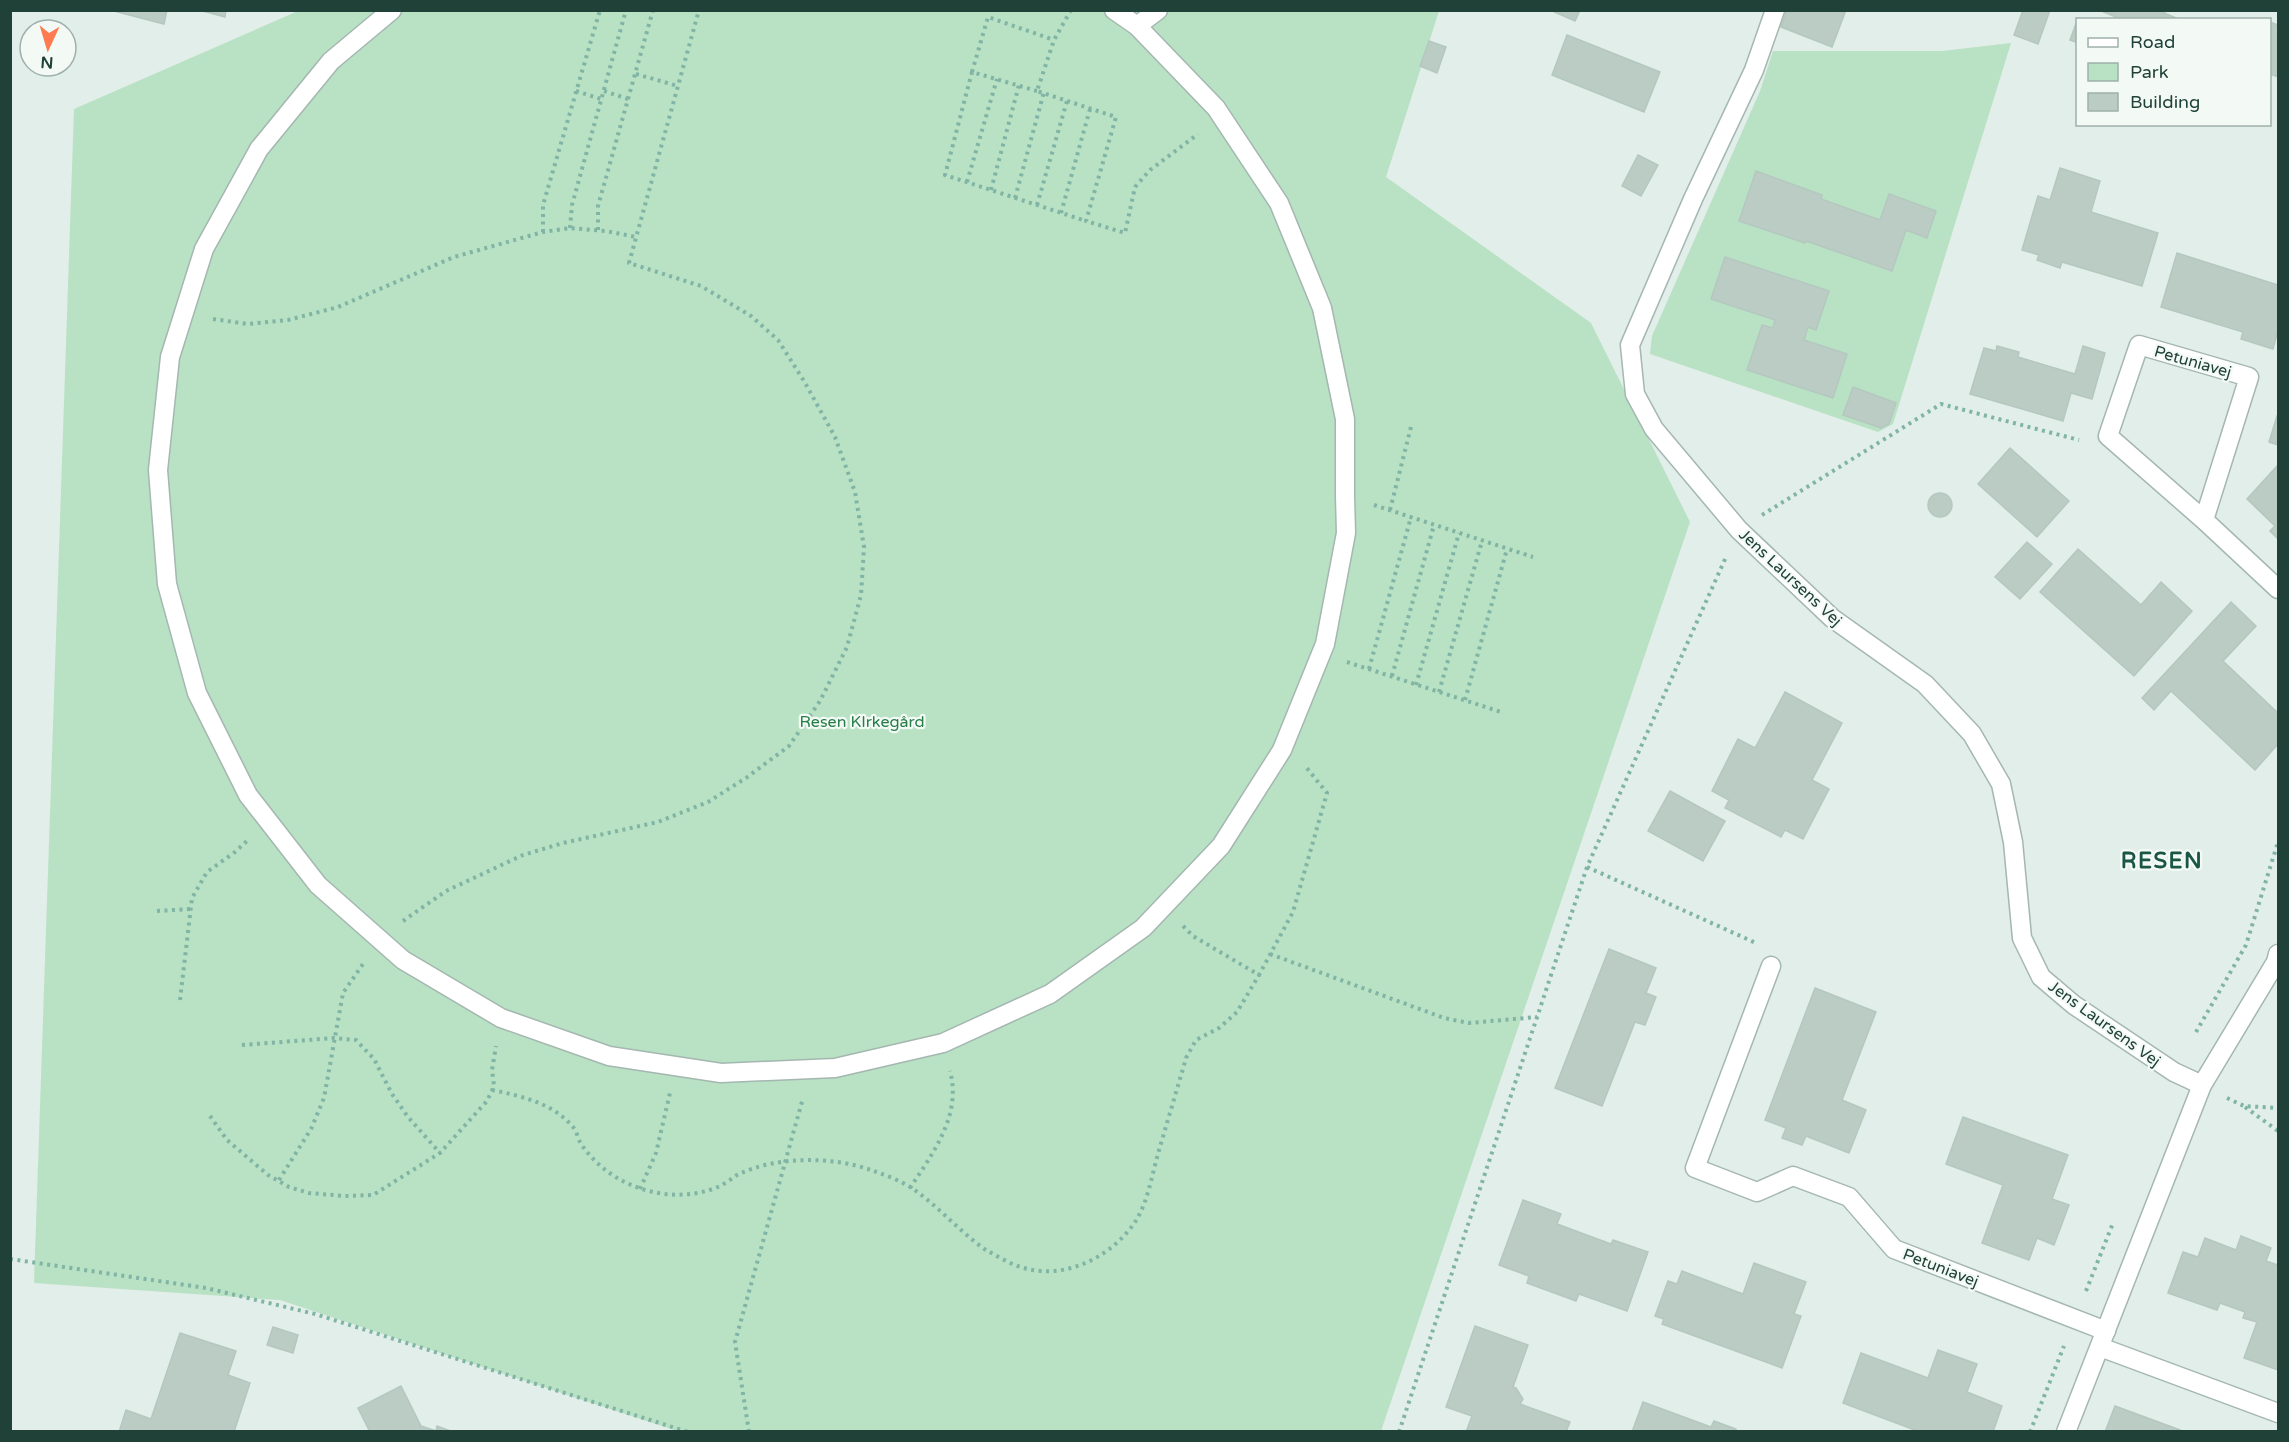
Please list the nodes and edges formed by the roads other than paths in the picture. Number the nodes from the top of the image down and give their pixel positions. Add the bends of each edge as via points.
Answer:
1 (392, 10) edge
2 (1114, 10) edge
3 (1158, 10) edge
4 (1775, 10) edge
5 (1137, 26) junction
6 (2204, 520) junction
7 (2278, 589) edge
8 (2278, 954) edge
9 (1770, 966) road end
10 (2202, 1085) junction
11 (2103, 1339) junction
12 (2278, 1413) edge
13 (2066, 1431) edge

1 - 5 street via 331,61 259,149 204,249 170,357 158,470 167,584 197,693 248,795 268,821 318,885 403,960 501,1018 609,1056 721,1073 835,1068 943,1043 1050,994 1143,928 1221,846 1281,753 1321,653 1346,533 1345,419 1322,308 1279,203 1216,108
2 - 5 street
3 - 5 street
4 - 10 street, Jens Laursens Vej via 1754,70 1630,345 1635,393 1654,429 1738,530 1832,618 1925,684 1972,734 2001,784 2013,842 2022,938 2041,977 2074,1005 2174,1072
6 - 6 street, Petuniavej via 2108,436 2139,345 2249,377
6 - 7 street
8 - 10 street
9 - 11 street, Petuniavej via 1695,1168 1756,1191 1793,1176 1849,1197 1894,1249
10 - 11 street
11 - 12 street, Petuniavej
11 - 13 street

